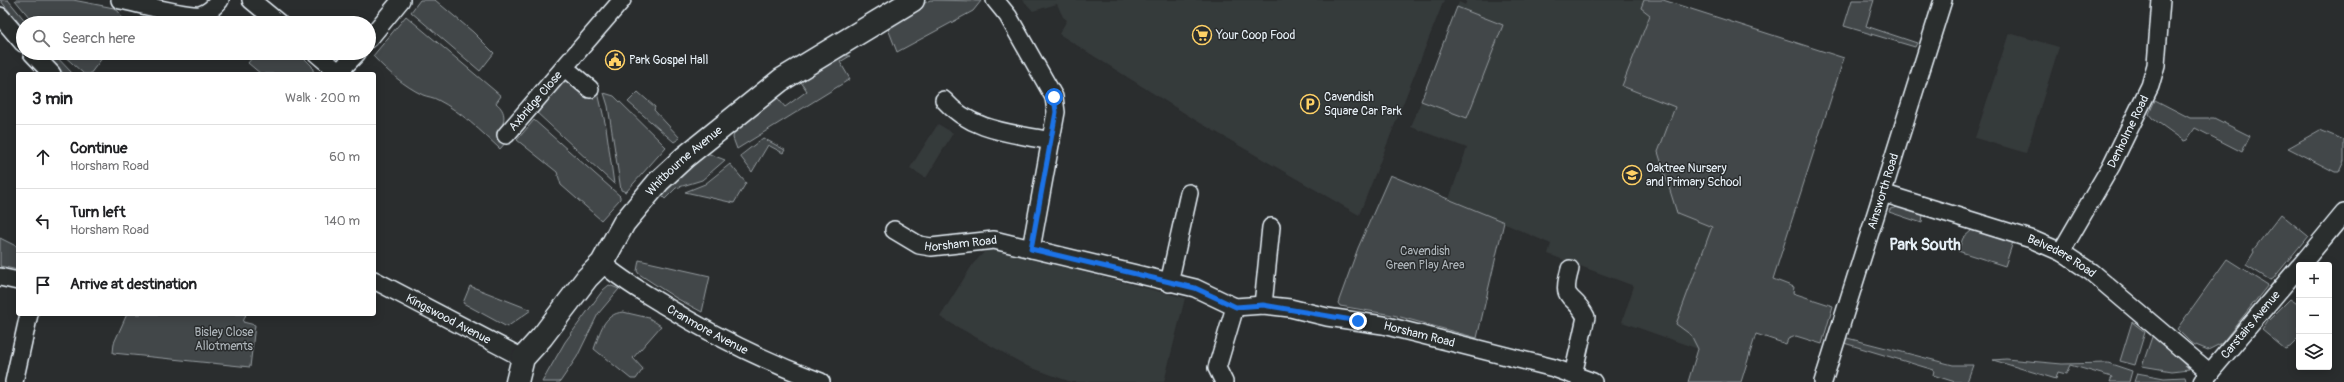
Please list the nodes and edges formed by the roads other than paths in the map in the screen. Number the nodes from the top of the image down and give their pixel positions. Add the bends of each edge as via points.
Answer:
1 (120, 0) edge
2 (220, 0) edge
3 (251, 0) edge
4 (401, 0) edge
5 (622, 0) edge
6 (913, 0) edge
7 (995, 0) edge
8 (1943, 0) edge
9 (2161, 0) edge
10 (0, 16) edge
11 (270, 16) edge
12 (376, 30) edge
13 (16, 35) edge
14 (39, 60) edge
15 (324, 60) edge
16 (350, 60) edge
17 (565, 68) junction
18 (50, 72) edge
19 (337, 72) edge
20 (339, 72) edge
21 (590, 89) dead end
22 (944, 100) dead end
23 (506, 135) dead end
24 (1051, 141) junction
25 (1189, 193) dead end
26 (1882, 193) junction
27 (2344, 213) edge
28 (1271, 227) dead end
29 (894, 230) dead end
30 (1031, 249) junction
31 (2061, 252) junction
32 (2303, 262) edge
33 (602, 263) junction
34 (1570, 269) dead end
35 (2296, 271) edge
36 (0, 277) edge
37 (16, 281) edge
38 (376, 281) edge
39 (1169, 283) junction
40 (1263, 305) junction
41 (1236, 307) junction
42 (29, 316) edge
43 (523, 358) junction
44 (1573, 375) junction
45 (2206, 378) edge
46 (815, 381) edge
47 (14, 382) edge
48 (517, 382) edge
49 (1224, 382) edge
50 (1593, 382) edge
51 (1822, 382) edge

1 - 2 street via 200,15 209,11
3 - 11 street
4 - 12 street
5 - 17 street, Axbridge Close
6 - 33 street, Whitbourne Avenue via 781,80 685,158 636,207 614,238
7 - 24 street via 1008,16 1054,97 1056,112
8 - 26 street, Ainsworth Road
9 - 31 street, Denholme Road via 2156,65 2150,86 2111,166
10 - 13 street
14 - 18 street
15 - 19 street
16 - 20 street
17 - 21 street, Axbridge Close
17 - 23 street, Axbridge Close
22 - 24 street via 957,113 981,126
24 - 30 street
25 - 39 street
26 - 31 street, Belvedere Road via 2031,240
26 - 51 street, Ainsworth Road
27 - 32 street
28 - 40 street
29 - 30 street, Horsham Road via 919,245 931,247 990,240
30 - 39 street, Horsham Road
31 - 45 street, Belvedere Road via 2091,272
33 - 43 street, Whitbourne Avenue
33 - 46 street, Cranmore Avenue via 628,283 718,336
34 - 44 street via 1565,287 1568,297 1583,310 1586,317
35 - 45 street, Carstairs Avenue
36 - 37 street
38 - 43 street, Kingswood Avenue
39 - 41 street, Horsham Road via 1195,288
40 - 41 street, Horsham Road
40 - 44 street, Horsham Road via 1383,325
41 - 49 street via 1217,368
42 - 47 street
43 - 48 street, Whitbourne Avenue
44 - 50 street, Horsham Road

